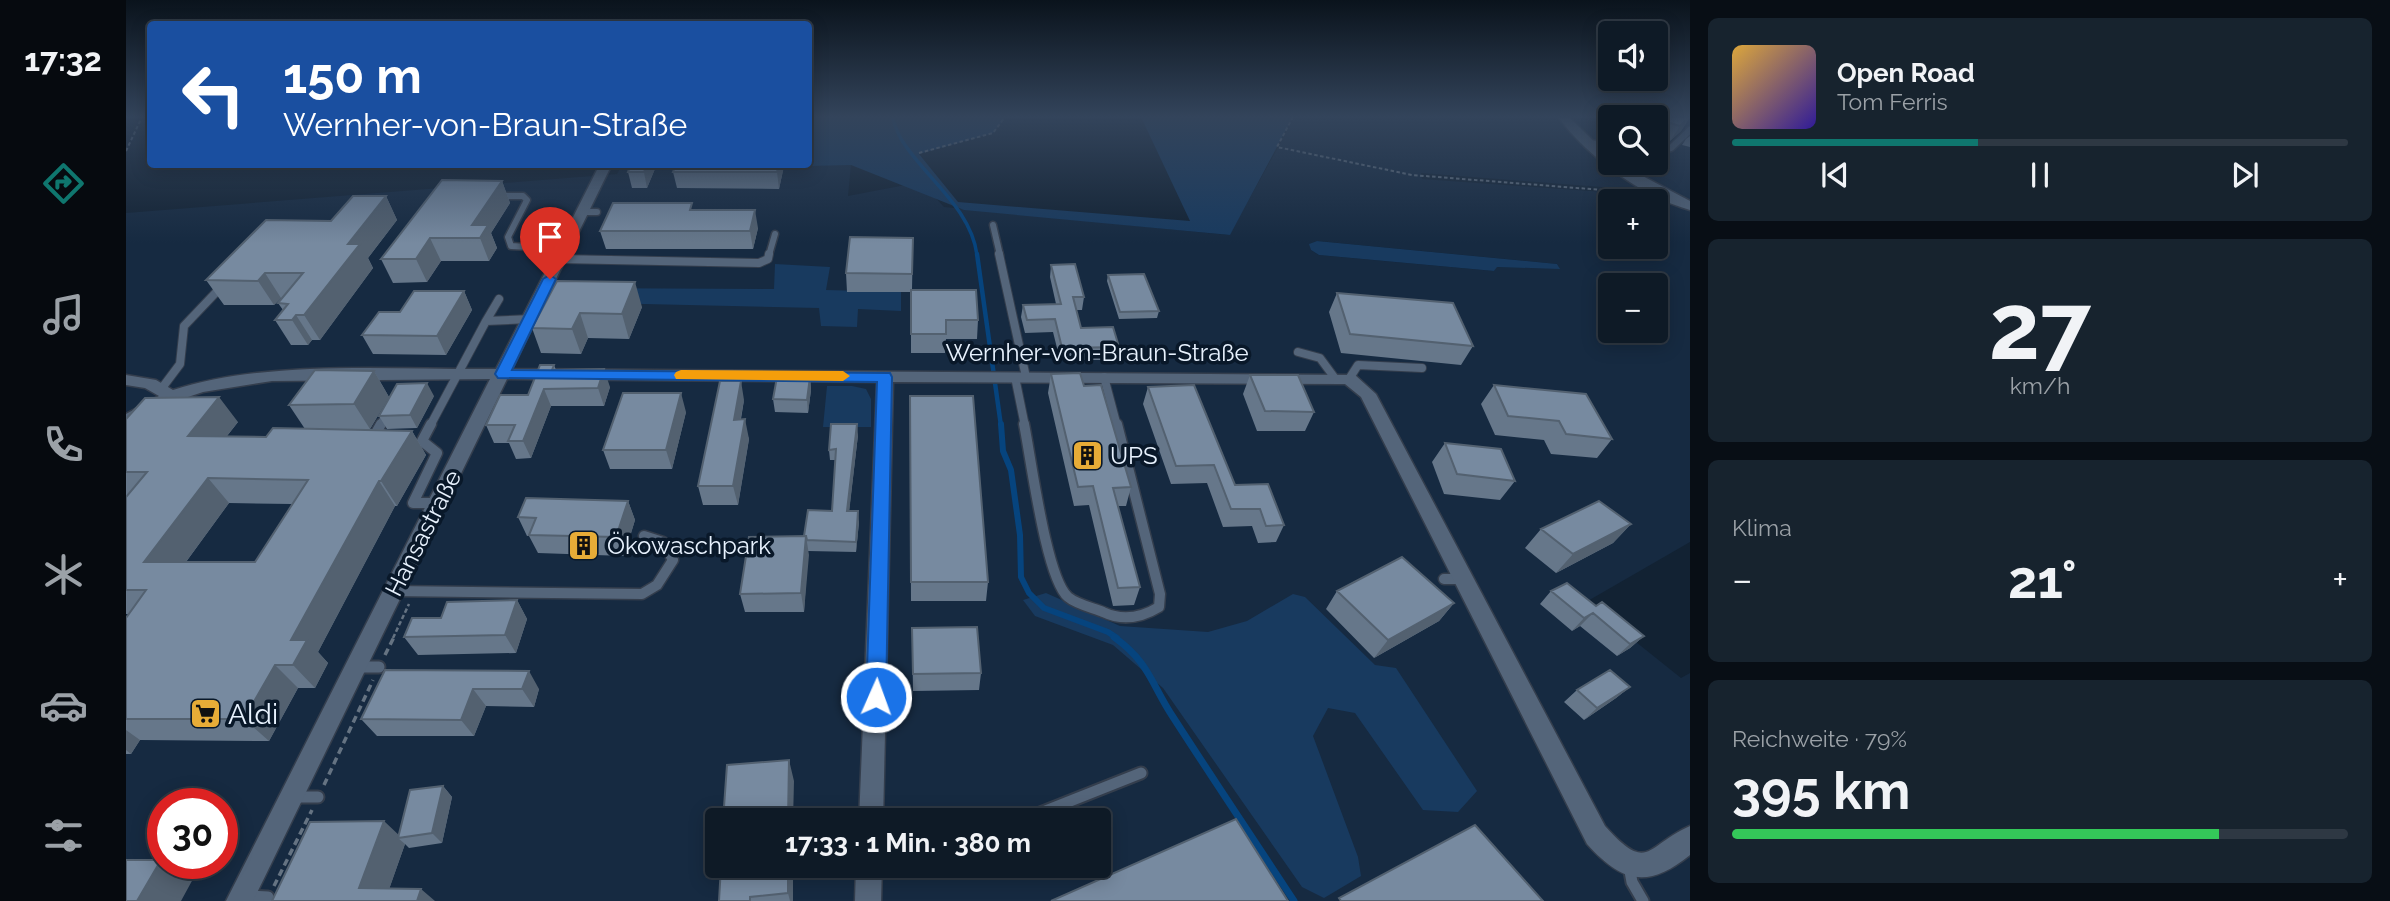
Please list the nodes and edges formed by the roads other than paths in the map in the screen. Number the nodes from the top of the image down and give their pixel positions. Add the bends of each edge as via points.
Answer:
1 (1603, 159) edge
2 (605, 168) edge
3 (491, 196) edge
4 (1690, 206) edge
5 (993, 225) dead end
6 (775, 234) dead end
7 (562, 254) junction
8 (231, 277) edge
9 (499, 299) dead end
10 (530, 319) junction
11 (486, 321) junction
12 (1298, 352) dead end
13 (1422, 368) dead end
14 (456, 374) junction
15 (503, 374) junction
16 (885, 377) junction
17 (1015, 377) junction
18 (1104, 377) junction
19 (1342, 378) junction
20 (126, 380) edge
21 (166, 393) junction
22 (390, 408) edge
23 (126, 421) edge
24 (410, 441) edge
25 (422, 441) junction
26 (384, 442) edge
27 (438, 503) junction
28 (644, 536) dead end
29 (1444, 579) dead end
30 (1464, 579) junction
31 (394, 590) junction
32 (356, 667) junction
33 (379, 667) dead end
34 (1141, 773) dead end
35 (292, 797) junction
36 (318, 797) dead end
37 (871, 808) edge
38 (1053, 808) edge
39 (1690, 839) edge
40 (1629, 864) junction
41 (869, 878) edge
42 (268, 897) dead end
43 (241, 899) edge
44 (868, 901) edge
45 (1643, 901) edge

1 - 4 street
2 - 7 street, Hansastraße via 590,212
3 - 7 lane via 523,196 527,200 508,237 511,246
5 - 17 lane
6 - 7 lane via 768,259 759,263 638,262
7 - 10 street, Hansastraße
8 - 21 lane via 184,326 180,364
9 - 11 lane
10 - 11 lane
10 - 15 street, Hansastraße
11 - 14 lane
12 - 19 lane via 1314,353
13 - 19 lane via 1365,363
14 - 15 street, Wernher-von-Braun-Straße
14 - 21 street, Wernher-von-Braun-Straße via 406,380 272,376
14 - 25 lane
15 - 16 street, Wernher-von-Braun-Straße
15 - 27 street, Hansastraße
16 - 17 street, Wernher-von-Braun-Straße
16 - 37 street via 871,613
17 - 18 street, Wernher-von-Braun-Straße
17 - 18 lane via 1054,575 1068,597 1109,615 1131,618 1159,607 1160,594
18 - 19 street, Wernher-von-Braun-Straße
19 - 30 street via 1373,393 1385,440
20 - 21 street via 143,381
21 - 23 street, Wernher-von-Braun-Straße
22 - 26 lane via 371,442
24 - 25 lane
25 - 27 lane via 438,453 413,503
27 - 31 street, Hansastraße
28 - 31 lane via 662,539 673,560 665,576 642,594
29 - 30 lane
30 - 40 street via 1596,835 1610,853
31 - 32 street, Hansastraße
32 - 33 lane
32 - 35 street, Hansastraße
34 - 38 lane
35 - 36 lane
35 - 43 street, Hansastraße
39 - 40 street via 1662,863 1647,867
40 - 45 lane via 1632,882
41 - 44 street
42 - 43 lane

